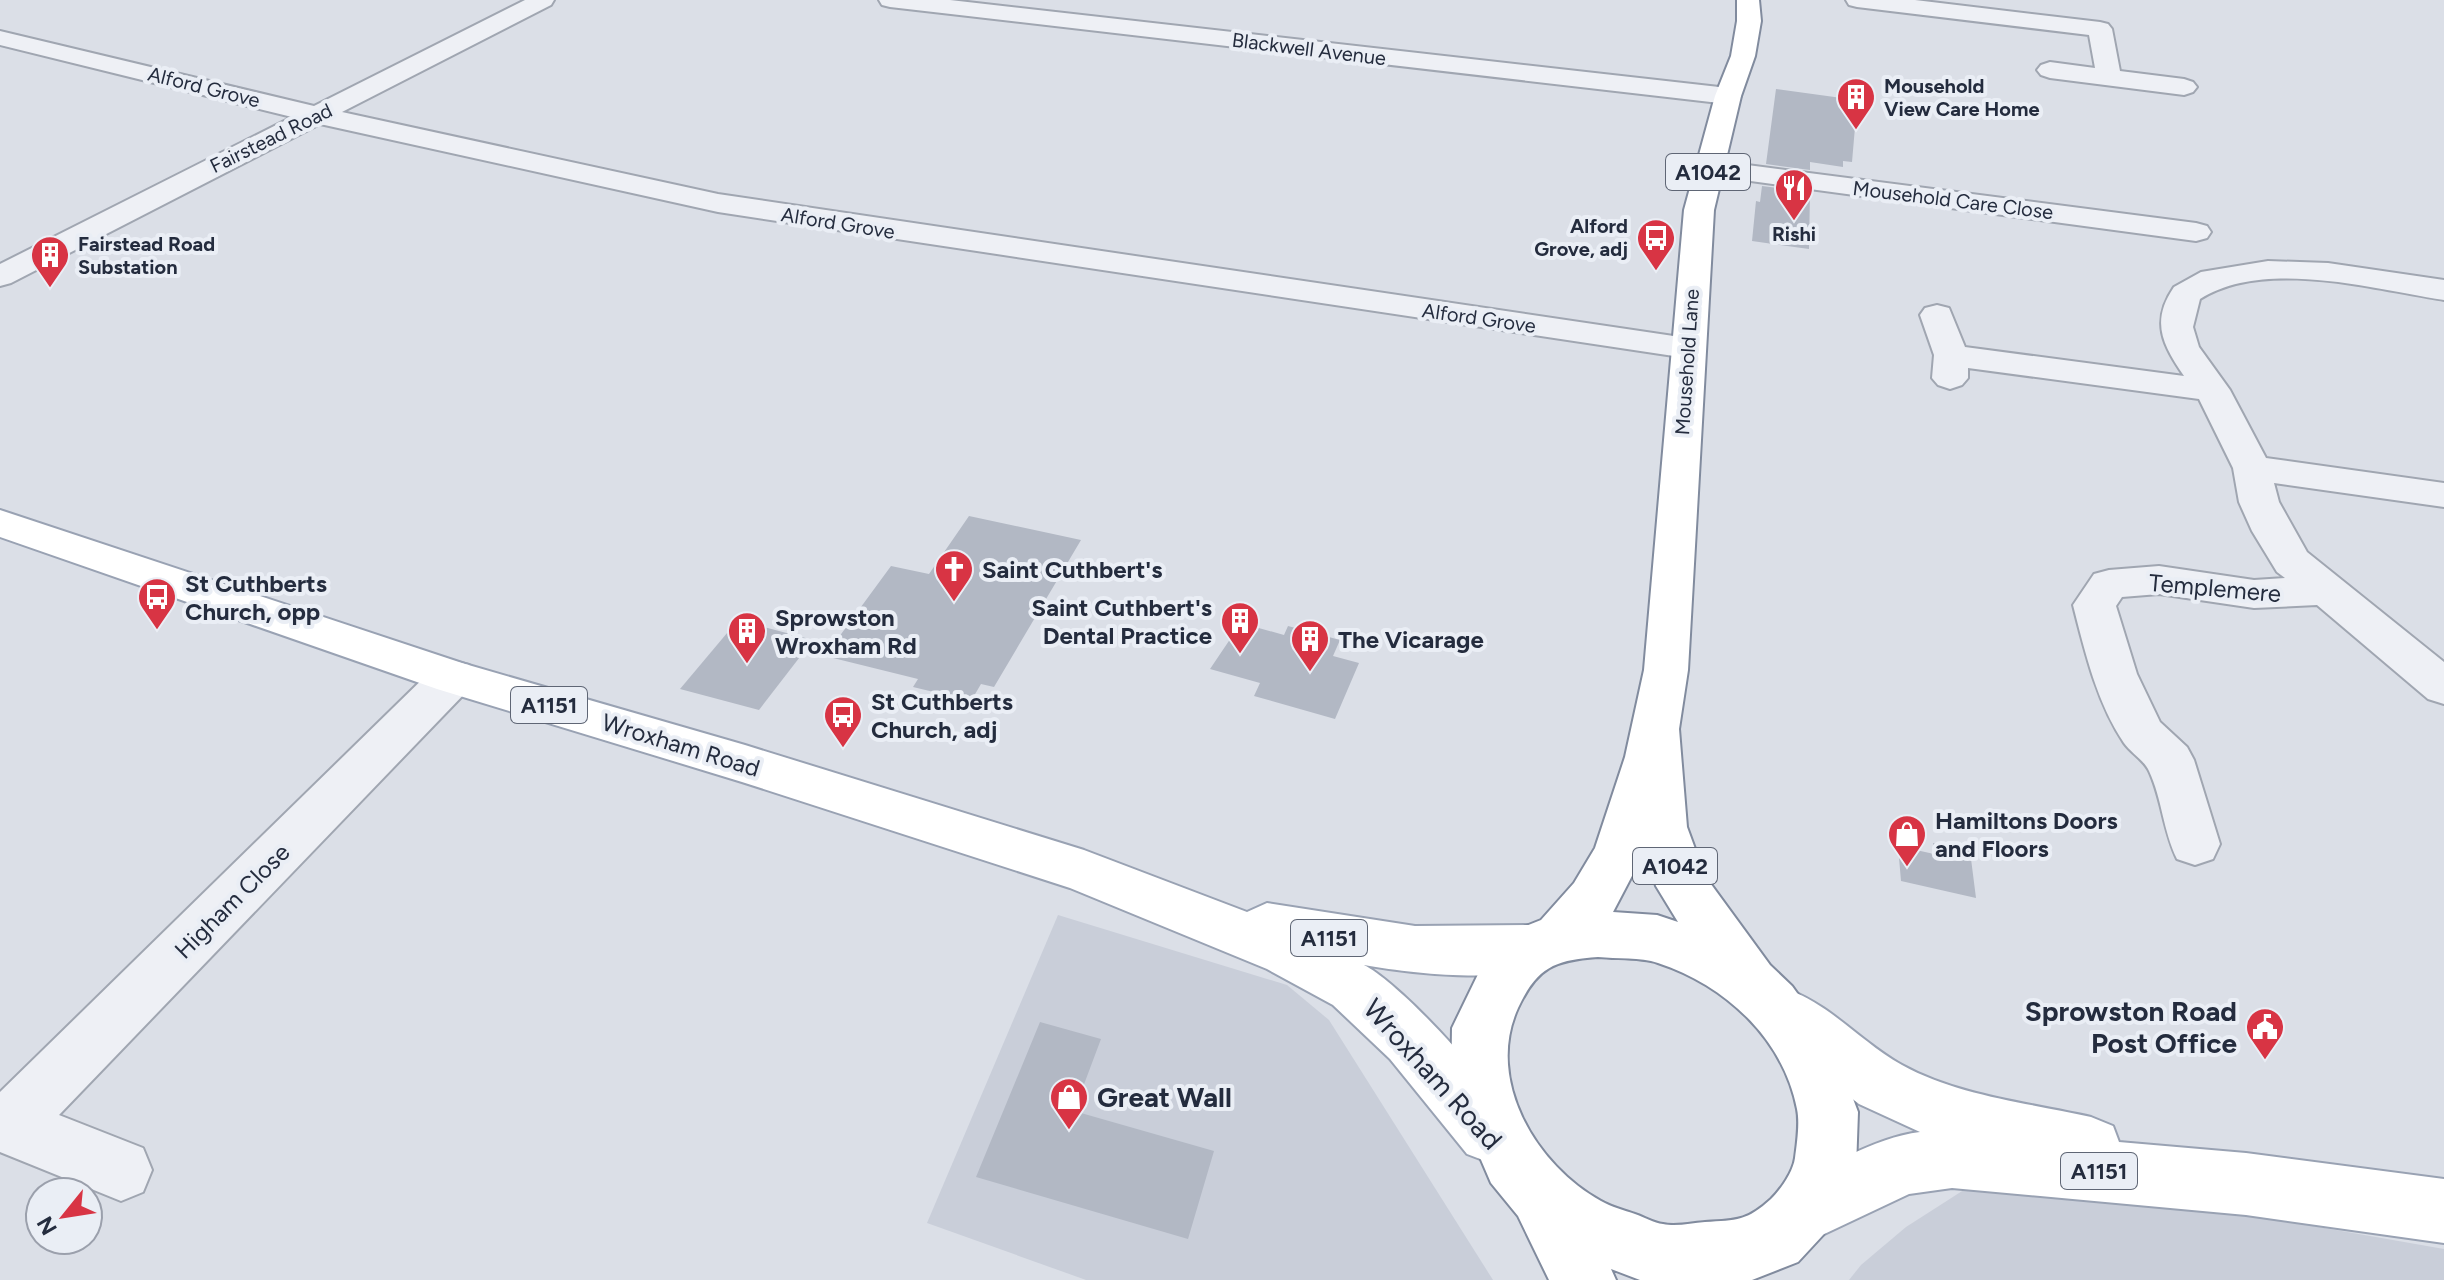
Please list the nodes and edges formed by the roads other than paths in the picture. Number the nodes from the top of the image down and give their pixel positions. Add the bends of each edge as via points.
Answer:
1 (543, 0) edge
2 (890, 0) edge
3 (1123, 0) edge
4 (1748, 0) edge
5 (1857, 0) edge
6 (2095, 0) edge
7 (1096, 25) junction
8 (2100, 29) junction
9 (0, 38) edge
10 (2050, 70) dead end
11 (2109, 77) junction
12 (2184, 87) dead end
13 (1728, 96) junction
14 (317, 115) junction
15 (1709, 168) junction
16 (2196, 232) dead end
17 (0, 276) edge
18 (2444, 290) edge
19 (1937, 315) dead end
20 (1687, 348) junction
21 (2212, 390) junction
22 (2252, 468) junction
23 (2444, 495) edge
24 (0, 523) edge
25 (2323, 590) junction
26 (453, 677) junction
27 (2444, 687) edge
28 (1656, 730) junction
29 (2195, 844) dead end
30 (1134, 890) junction
31 (1545, 942) junction
32 (1761, 993) junction
33 (5, 1124) edge
34 (121, 1170) dead end
35 (1526, 1177) junction
36 (2246, 1184) junction
37 (2444, 1211) edge
38 (1779, 1244) edge
39 (1583, 1280) edge

1 - 14 street, Fairstead Road
2 - 7 street, Blackwell Avenue
3 - 7 street
4 - 13 main road, Mousehold Lane / A1042 via 1743,56
5 - 8 street
6 - 8 street
7 - 13 street, Blackwell Avenue
8 - 11 street
9 - 14 street, Alford Grove
10 - 11 street
11 - 12 street
13 - 15 main road, Mousehold Lane / A1042
14 - 17 street, Fairstead Road
14 - 20 street, Alford Grove via 781,214
15 - 16 street, Mousehold Care Close
15 - 20 main road, Mousehold Lane / A1042 via 1699,210
18 - 21 street, Templemere via 2302,271 2211,280 2185,294 2176,327 2182,348
19 - 21 street via 1950,366
20 - 28 main road, Mousehold Lane / A1042 via 1666,670
21 - 22 street, Templemere
22 - 23 street
22 - 25 street, Templemere via 2272,531 2292,562
24 - 26 main road, Wroxham Road / A1151
25 - 27 street, Templemere
25 - 29 street, Templemere via 2254,594 2159,580 2109,584 2094,605 2114,674 2142,733 2170,760
26 - 30 main road, Wroxham Road / A1151
26 - 33 street, Higham Close
28 - 31 main road, Mousehold Lane / A1042 via 1619,850 1593,899
28 - 32 main road, Mousehold Lane / A1042 via 1662,827 1682,886
30 - 31 main road, Wroxham Road / A1151 via 1291,932 1415,950
30 - 35 main road, Wroxham Road / A1151 via 1286,952 1353,987 1410,1040
31 - 32 main road, Mousehold Lane via 1598,934 1657,938 1719,962
31 - 35 main road, Mousehold Lane via 1503,981 1480,1028 1480,1090
32 - 36 main road, A1151 via 1880,1084 1944,1113
32 - 38 main road, Mousehold Lane via 1811,1059 1828,1112 1825,1168
33 - 34 street, Higham Close
35 - 38 main road, Mousehold Lane via 1581,1226 1664,1257
35 - 39 main road
36 - 37 main road, A1151
36 - 38 main road, A1151 via 1952,1158 1904,1164

